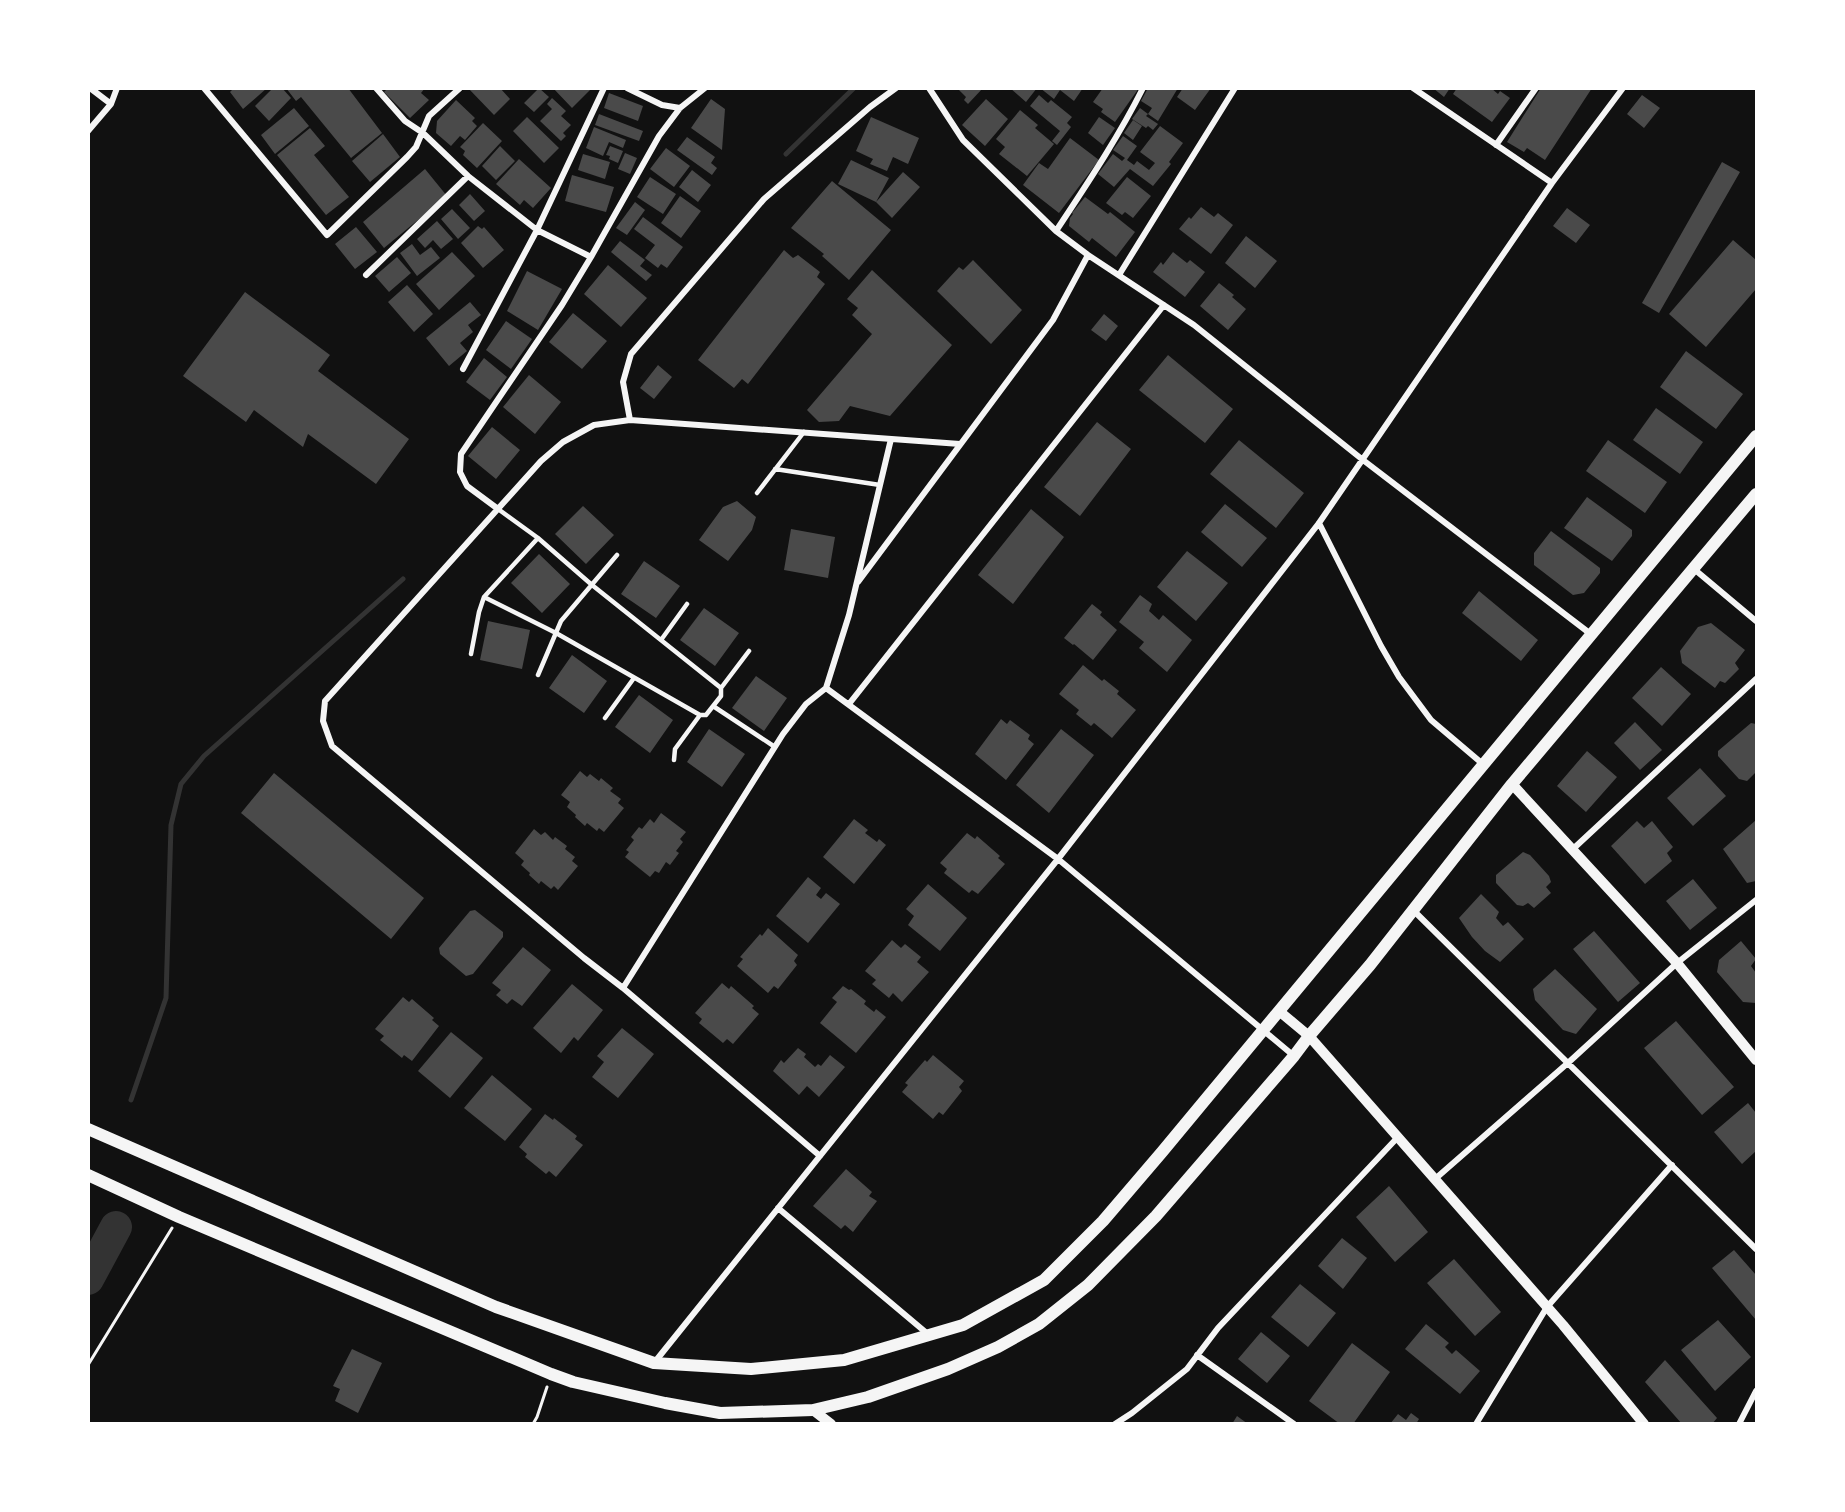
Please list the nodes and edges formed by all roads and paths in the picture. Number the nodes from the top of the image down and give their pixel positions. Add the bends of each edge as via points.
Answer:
1 (90, 88) edge
2 (117, 88) edge
3 (204, 88) edge
4 (376, 88) edge
5 (460, 88) edge
6 (604, 88) edge
7 (627, 88) edge
8 (705, 88) edge
9 (896, 88) edge
10 (929, 88) edge
11 (1143, 88) edge
12 (1235, 88) edge
13 (1413, 88) edge
14 (1536, 88) edge
15 (1623, 88) edge
16 (111, 104) junction
17 (680, 108) junction
18 (88, 131) edge
19 (423, 133) junction
20 (1496, 145) junction
21 (468, 176) junction
22 (1552, 183) junction
23 (537, 230) junction
24 (1056, 231) junction
25 (1088, 255) junction
26 (591, 257) junction
27 (1119, 275) junction
28 (366, 276) dead end
29 (1164, 305) junction
30 (463, 369) dead end
31 (630, 420) junction
32 (804, 432) junction
33 (1756, 436) edge
34 (891, 439) junction
35 (960, 444) junction
36 (1363, 460) junction
37 (775, 470) junction
38 (880, 485) junction
39 (757, 492) dead end
40 (1756, 494) edge
41 (498, 509) junction
42 (1319, 523) junction
43 (538, 538) junction
44 (617, 555) dead end
45 (1694, 569) junction
46 (591, 585) junction
47 (856, 585) junction
48 (484, 597) junction
49 (687, 604) dead end
50 (1756, 621) edge
51 (555, 633) junction
52 (1592, 635) junction
53 (661, 640) junction
54 (748, 651) dead end
55 (471, 654) dead end
56 (538, 675) dead end
57 (634, 678) junction
58 (1756, 679) edge
59 (721, 688) junction
60 (826, 688) junction
61 (849, 704) junction
62 (714, 706) junction
63 (700, 715) junction
64 (605, 718) dead end
65 (775, 747) junction
66 (674, 760) dead end
67 (1484, 765) junction
68 (1512, 784) junction
69 (1573, 849) junction
70 (1058, 859) junction
71 (1756, 900) edge
72 (1413, 909) junction
73 (1677, 963) junction
74 (623, 988) junction
75 (1279, 1011) junction
76 (1263, 1030) junction
77 (1309, 1036) junction
78 (1294, 1056) junction
79 (1756, 1060) edge
80 (1569, 1062) junction
81 (88, 1129) edge
82 (1398, 1137) junction
83 (820, 1156) junction
84 (1672, 1165) junction
85 (88, 1175) edge
86 (1435, 1179) junction
87 (778, 1208) junction
88 (179, 1217) junction
89 (1756, 1249) edge
90 (1547, 1307) junction
91 (929, 1335) junction
92 (1197, 1355) junction
93 (654, 1363) junction
94 (88, 1365) edge
95 (551, 1374) junction
96 (1756, 1391) edge
97 (813, 1410) junction
98 (533, 1424) edge
99 (831, 1424) edge
100 (1115, 1424) edge
101 (1294, 1424) edge
102 (1476, 1424) edge
103 (1644, 1424) edge
104 (1739, 1424) edge

1 - 16 street
2 - 16 street
3 - 19 street via 327,235 406,158
4 - 19 street via 405,121
5 - 19 street via 429,116
6 - 23 street
7 - 17 street via 662,105
8 - 17 street
9 - 31 street via 764,200 631,354 623,382
10 - 24 street via 963,140
11 - 24 street via 1129,117
12 - 27 street
13 - 20 street
14 - 20 street
15 - 22 street
16 - 18 street
17 - 26 street via 659,136
19 - 21 street
20 - 22 street
21 - 23 street
21 - 28 street
22 - 36 street
23 - 26 street
23 - 30 street
24 - 25 street
25 - 27 street
25 - 35 street via 1053,320
26 - 41 street via 461,454 460,472 467,486
27 - 29 street
29 - 36 street
29 - 61 street
31 - 32 street
31 - 41 street via 594,425 563,442
32 - 34 street
32 - 37 lane
33 - 52 main road
34 - 35 street
34 - 38 street
35 - 47 street
36 - 42 street
36 - 52 street
37 - 38 lane
37 - 39 lane
38 - 47 street
40 - 45 main road
41 - 43 lane
41 - 74 street via 325,701 323,721 332,747
42 - 67 street via 1399,677 1431,720
42 - 70 street
43 - 46 lane
43 - 48 lane
44 - 46 lane
45 - 50 street
45 - 68 main road
46 - 51 lane
46 - 53 lane
47 - 60 street
48 - 51 lane
48 - 55 lane
49 - 53 lane
51 - 56 lane
51 - 57 lane
52 - 67 main road
53 - 59 lane
54 - 59 lane
57 - 63 lane
57 - 64 lane
58 - 69 street
59 - 62 lane via 722,696
60 - 61 street
60 - 65 street via 806,704
61 - 70 street
62 - 63 lane via 706,715
62 - 65 lane
63 - 66 lane via 675,749
65 - 74 street
67 - 75 main road
68 - 69 street
68 - 72 main road
69 - 73 street
70 - 76 street
70 - 83 street
71 - 73 street
72 - 77 main road
72 - 80 street
73 - 79 street
73 - 80 street
74 - 83 street
75 - 76 main road
75 - 77 street
76 - 78 street
76 - 91 main road via 1103,1221 1044,1280 963,1325
77 - 78 main road
77 - 82 street
78 - 97 main road via 1156,1216 1088,1285 1039,1324 948,1369 868,1397
80 - 84 street
80 - 86 street
81 - 93 main road via 496,1307
82 - 86 street
82 - 92 street
83 - 87 street
84 - 89 street
84 - 90 street
85 - 88 main road
86 - 90 street
87 - 91 street
87 - 93 street
88 - 94 path
88 - 95 main road
90 - 102 street
90 - 103 street
91 - 93 main road via 844,1360 751,1369
92 - 100 street via 1187,1369
92 - 101 street
95 - 97 main road via 720,1413
95 - 98 path
96 - 104 street
97 - 99 street

